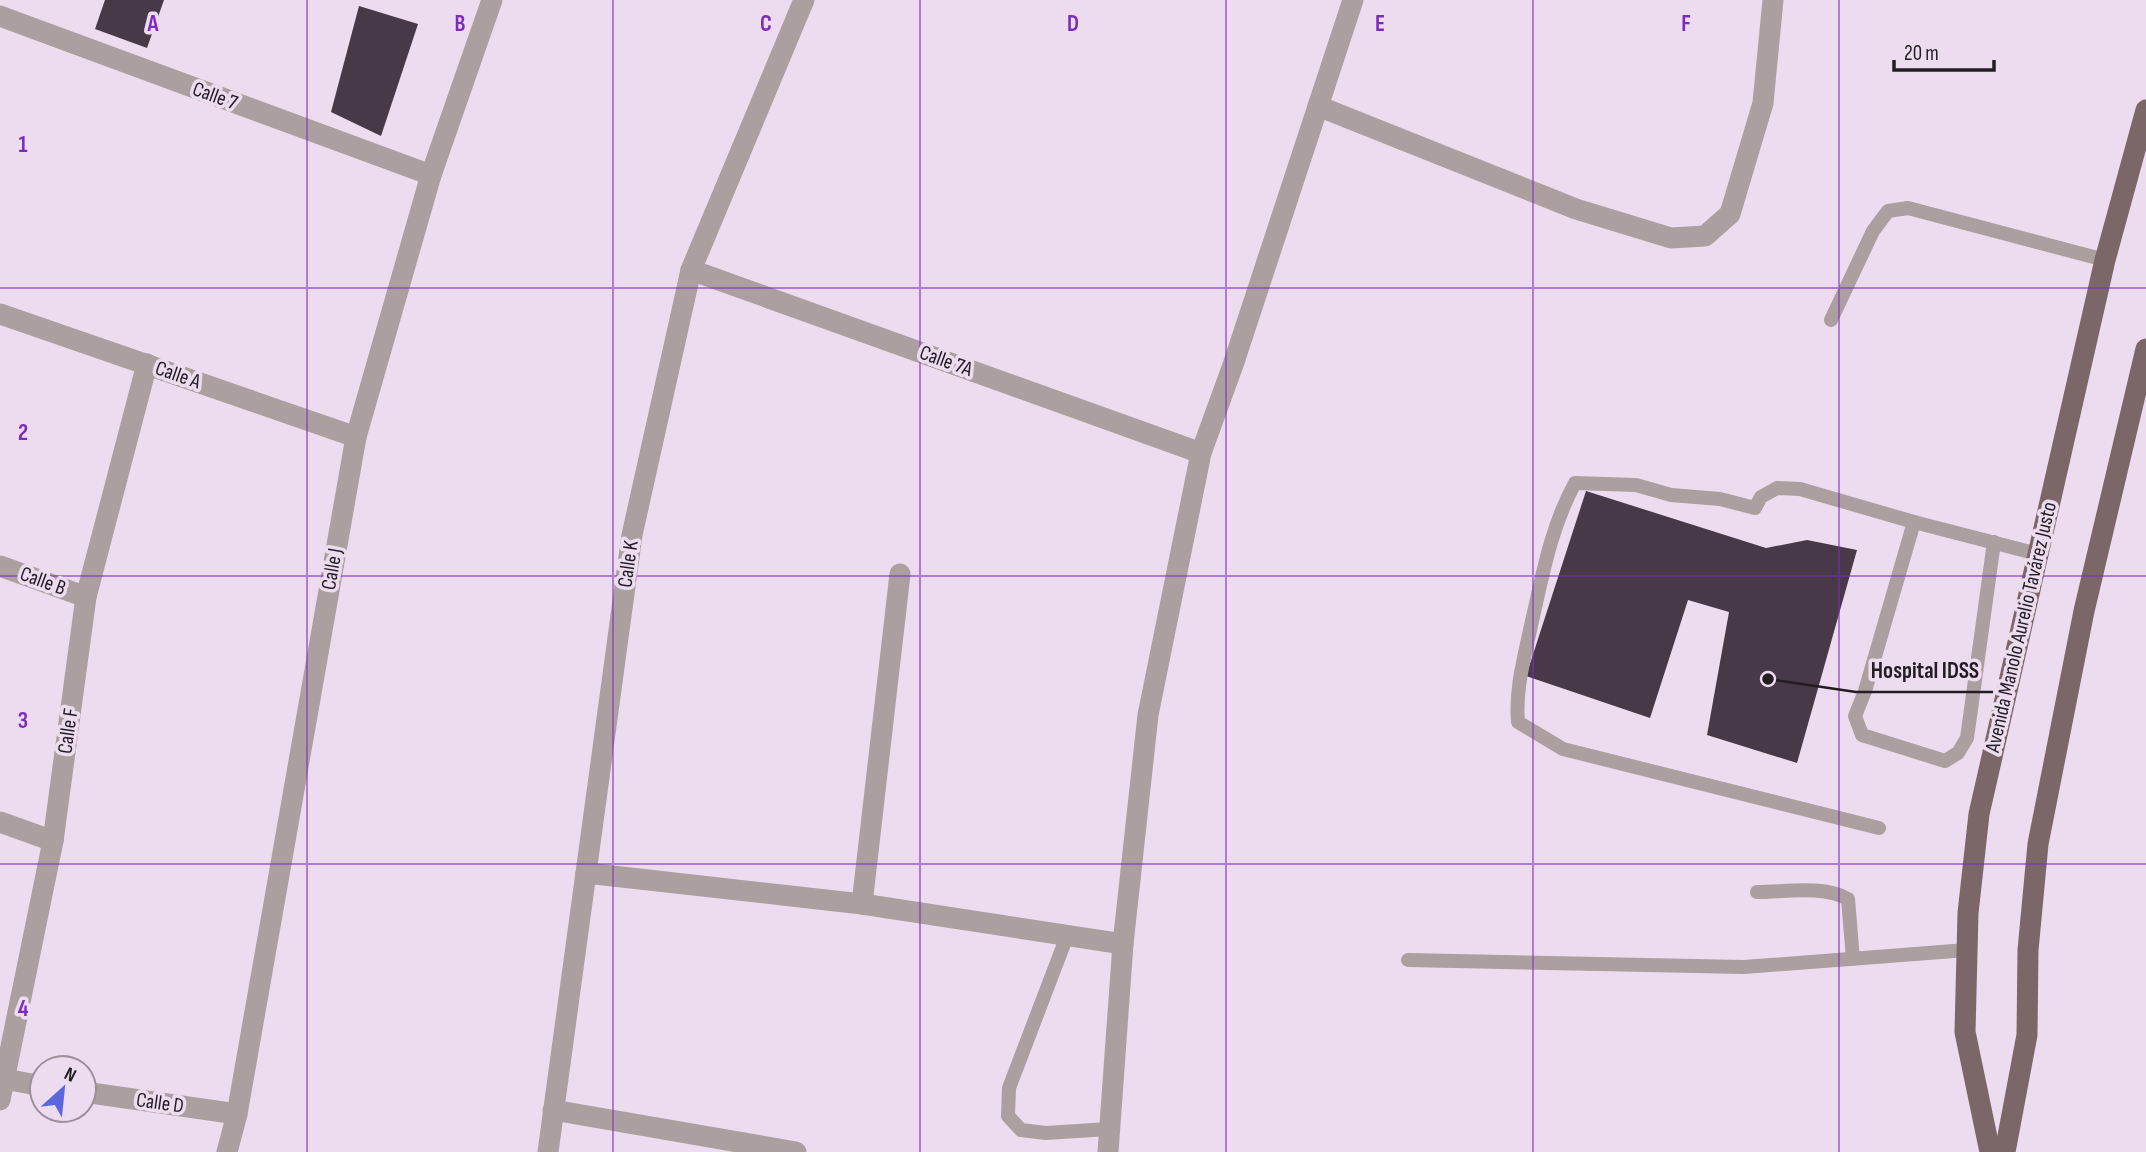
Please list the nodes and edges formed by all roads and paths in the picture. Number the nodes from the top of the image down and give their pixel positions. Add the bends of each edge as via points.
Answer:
1 (492, 0) edge
2 (804, 0) edge
3 (1353, 0) edge
4 (1773, 0) edge
5 (0, 16) edge
6 (1318, 106) junction
7 (2146, 110) edge
8 (431, 175) junction
9 (2105, 260) junction
10 (691, 270) junction
11 (0, 314) edge
12 (1831, 320) dead end
13 (2146, 349) edge
14 (147, 364) junction
15 (356, 437) junction
16 (1201, 453) junction
17 (1914, 522) junction
18 (1994, 542) junction
19 (2038, 554) junction
20 (0, 566) edge
21 (900, 574) dead end
22 (86, 597) junction
23 (0, 822) edge
24 (1879, 828) dead end
25 (53, 841) junction
26 (586, 873) junction
27 (1757, 892) dead end
28 (862, 904) junction
29 (1067, 936) junction
30 (1123, 944) junction
31 (1967, 950) junction
32 (1853, 959) junction
33 (1408, 960) dead end
34 (2, 1086) edge
35 (28, 1086) edge
36 (98, 1094) edge
37 (553, 1110) junction
38 (237, 1114) junction
39 (1109, 1129) junction
40 (228, 1152) edge
41 (548, 1152) edge
42 (796, 1152) edge
43 (1108, 1152) edge
44 (1990, 1152) edge
45 (2005, 1152) edge

1 - 8 street, Calle J
2 - 10 street, Calle K
3 - 6 street
4 - 6 street via 1763,103 1730,214 1704,236 1671,238 1576,209
5 - 8 street, Calle 7
6 - 16 street
7 - 9 main road, Avenida Manolo Aurelio Tavárez Justo
8 - 15 street, Calle J
9 - 12 lane via 1908,208 1888,211 1872,231
9 - 19 main road, Avenida Manolo Aurelio Tavárez Justo
10 - 16 street, Calle 7A
10 - 26 street, Calle K via 632,535
11 - 14 street, Calle A
13 - 45 main road via 2084,611 2038,844 2028,950 2027,1035
14 - 15 street, Calle A
14 - 22 street, Calle F
15 - 38 street, Calle J
16 - 30 street via 1148,715
17 - 18 lane
17 - 18 lane via 1856,716 1862,735 1945,761 1958,754 1967,738
17 - 24 lane via 1800,489 1777,488 1760,497 1755,508 1636,485 1575,483 1551,537 1520,675 1518,722 1563,749
18 - 19 lane
19 - 31 main road, Avenida Manolo Aurelio Tavárez Justo via 1979,814
20 - 22 street, Calle B
21 - 28 street
22 - 25 street, Calle F
23 - 25 street
25 - 34 street, Calle F
26 - 28 street
26 - 37 street, Calle K
27 - 32 lane via 1821,891 1848,899
28 - 29 street
29 - 30 street
29 - 39 lane via 1009,1088 1007,1116 1021,1130
30 - 39 street
31 - 32 lane
31 - 44 main road, Avenida Manolo Aurelio Tavárez Justo via 1965,1032
32 - 33 lane via 1744,967
34 - 35 street
36 - 38 street, Calle D
37 - 41 street, Calle K
37 - 42 street
38 - 40 street, Calle J
39 - 43 street

